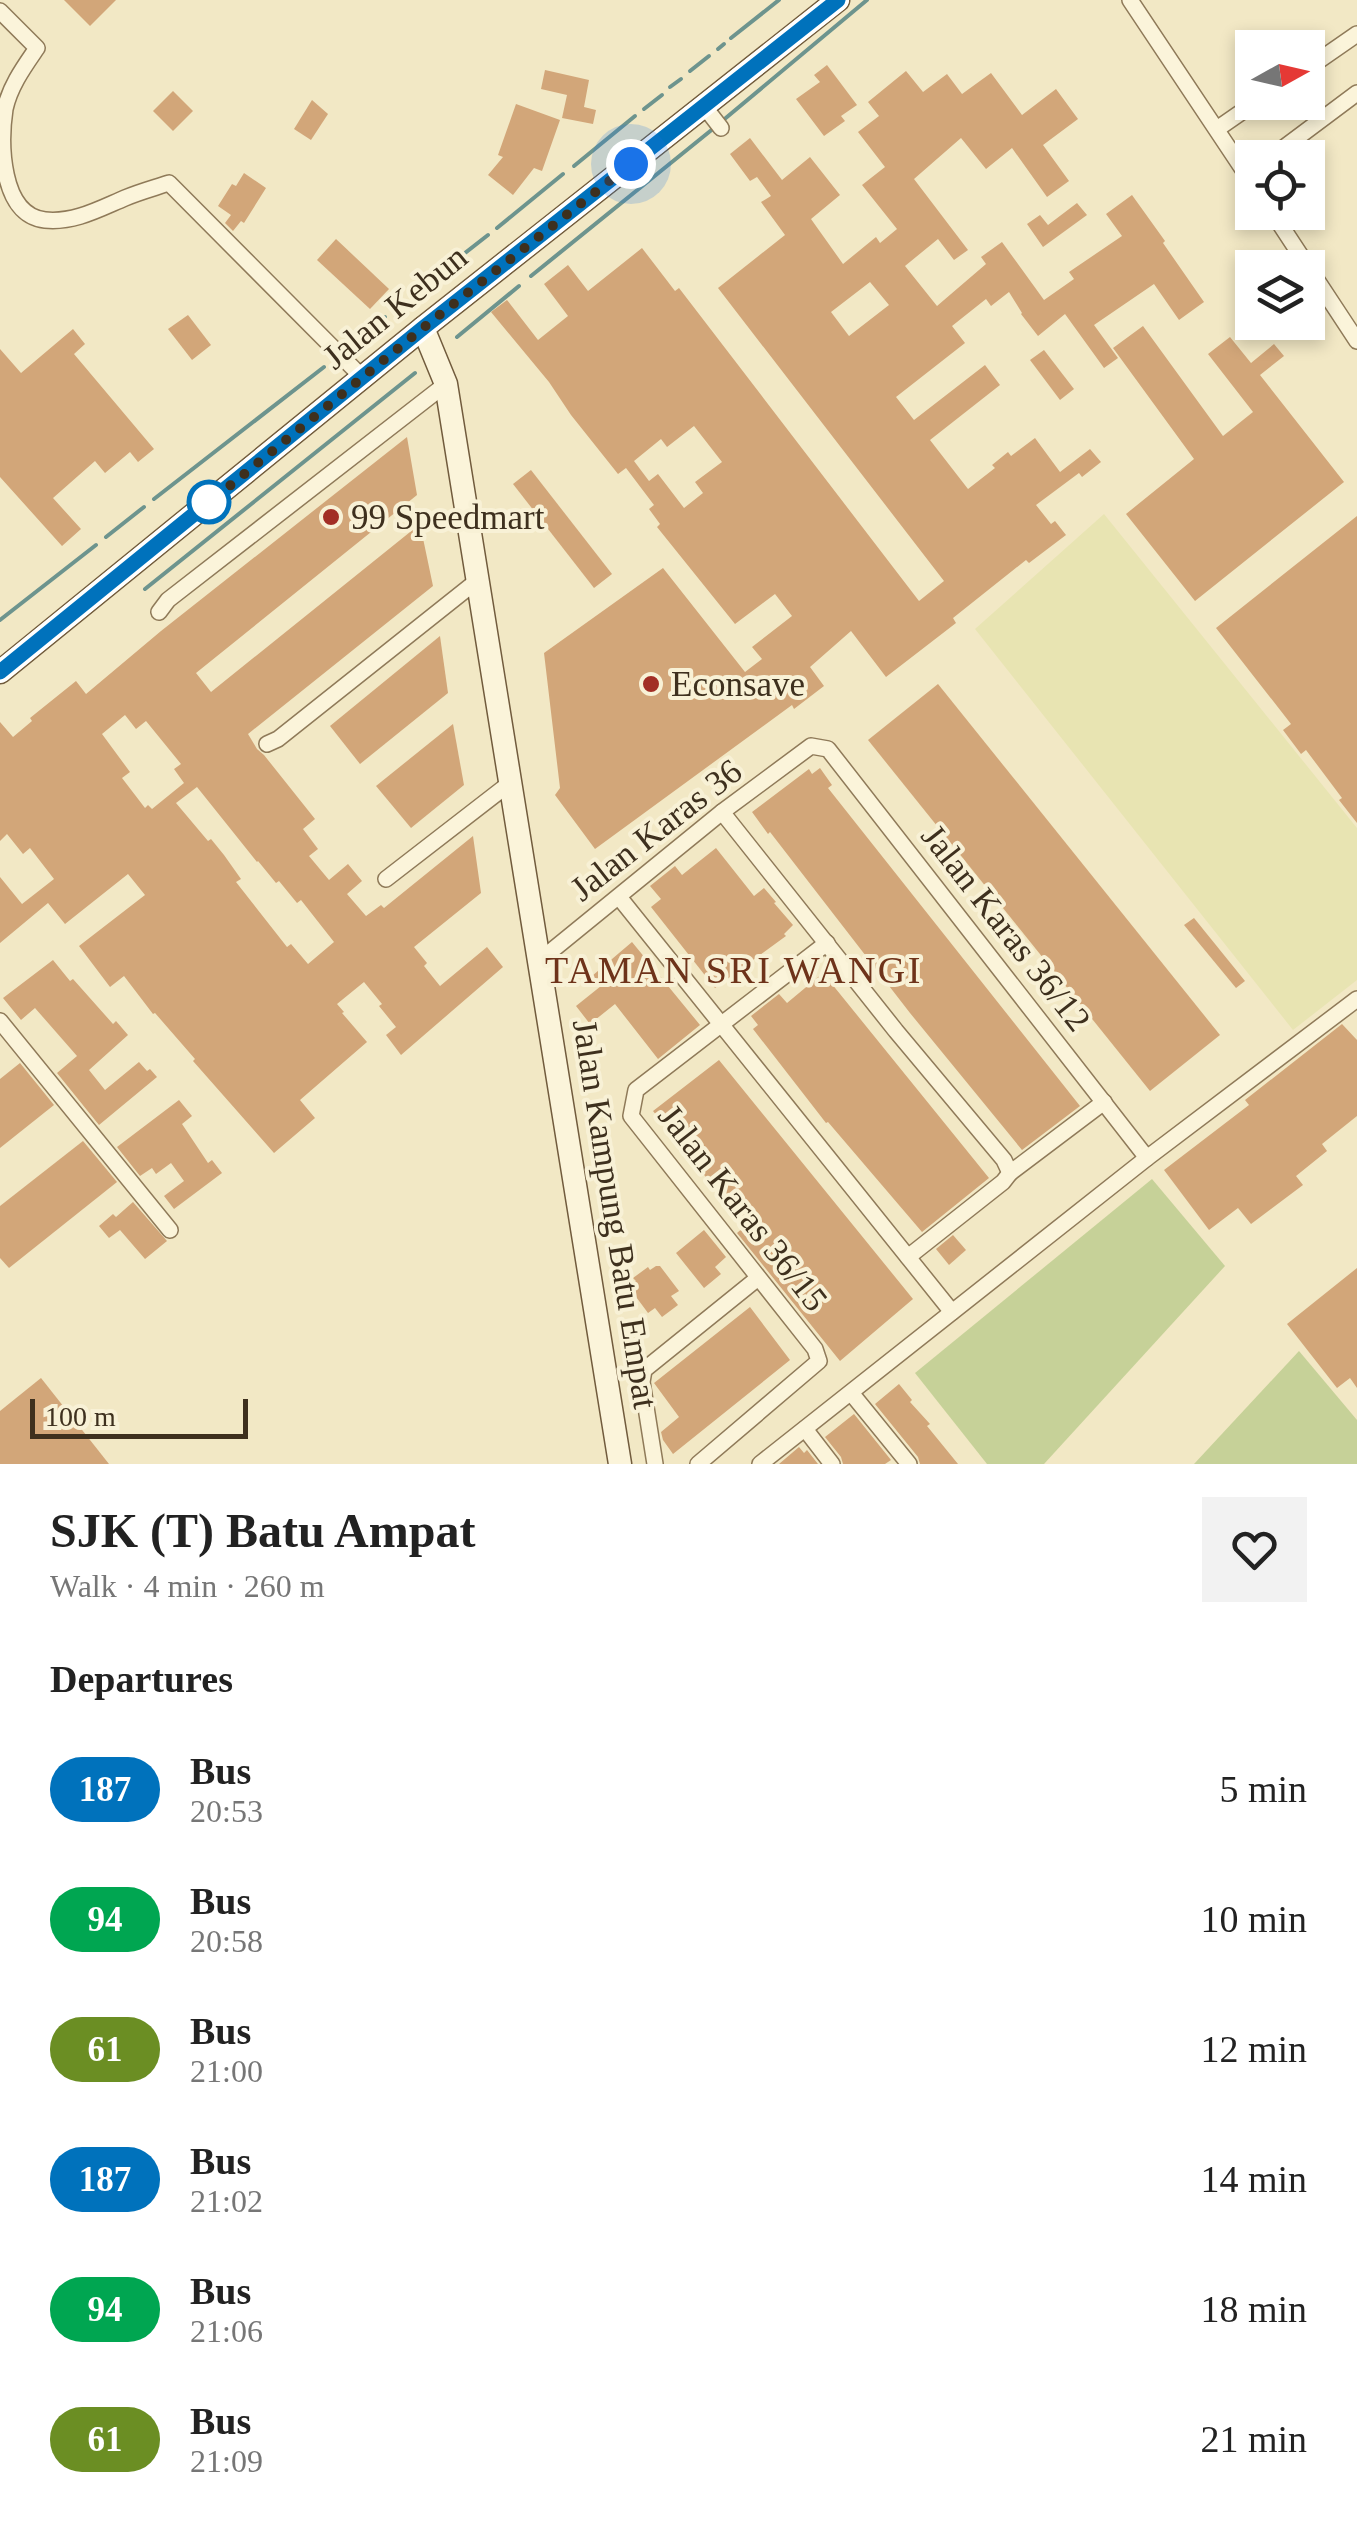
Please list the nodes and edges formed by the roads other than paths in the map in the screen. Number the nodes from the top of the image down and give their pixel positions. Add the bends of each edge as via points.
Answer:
1 (838, 0) edge
2 (1130, 0) edge
3 (0, 11) edge
4 (1357, 34) edge
5 (1325, 56) edge
6 (1357, 92) edge
7 (1235, 117) edge
8 (1226, 123) junction
9 (1294, 140) edge
10 (1235, 142) edge
11 (1284, 230) edge
12 (423, 328) junction
13 (1357, 341) edge
14 (363, 378) junction
15 (446, 384) junction
16 (478, 580) junction
17 (159, 612) dead end
18 (0, 672) edge
19 (268, 744) dead end
20 (811, 746) joint
21 (510, 784) junction
22 (722, 812) junction
23 (386, 879) dead end
24 (619, 897) junction
25 (826, 943) junction
26 (539, 960) junction
27 (1357, 998) edge
28 (0, 1020) edge
29 (721, 1024) junction
30 (1104, 1102) junction
31 (1148, 1158) junction
32 (1010, 1172) junction
33 (170, 1230) dead end
34 (908, 1257) junction
35 (758, 1278) junction
36 (952, 1312) junction
37 (852, 1394) junction
38 (805, 1430) junction
39 (620, 1464) edge
40 (655, 1464) edge
41 (698, 1464) edge
42 (760, 1464) edge
43 (832, 1464) edge
44 (909, 1464) edge

1 - 12 main road, Jalan Kebun via 714,118
2 - 8 street
3 - 14 street via 37,48 17,78 2,131 6,181 29,216 66,220 169,184
4 - 5 street
6 - 9 street
7 - 8 street
8 - 10 street
11 - 13 street
12 - 14 main road, Jalan Kebun
12 - 15 main road, Jalan Kampung Batu Empat
14 - 18 main road, Jalan Kebun
15 - 16 main road, Jalan Kampung Batu Empat
15 - 17 street
16 - 19 street
16 - 21 main road, Jalan Kampung Batu Empat
20 - 22 street, Jalan Karas 36
20 - 30 street, Jalan Karas 36/12 via 828,749
21 - 23 street
21 - 26 main road, Jalan Kampung Batu Empat
22 - 24 street, Jalan Karas 36
22 - 25 street
24 - 26 street, Jalan Karas 36
24 - 29 street
25 - 29 street
25 - 32 street
26 - 39 main road, Jalan Kampung Batu Empat
27 - 31 street
28 - 33 street
29 - 34 street
29 - 35 street, Jalan Karas 36/15 via 636,1090 631,1116
30 - 31 street, Jalan Karas 36/12
30 - 32 street
31 - 36 street
32 - 34 street
34 - 36 street
35 - 40 street via 644,1370
35 - 41 street, Jalan Karas 36/15 via 819,1361
36 - 37 street
37 - 38 street
37 - 44 street
38 - 42 street
38 - 43 street

